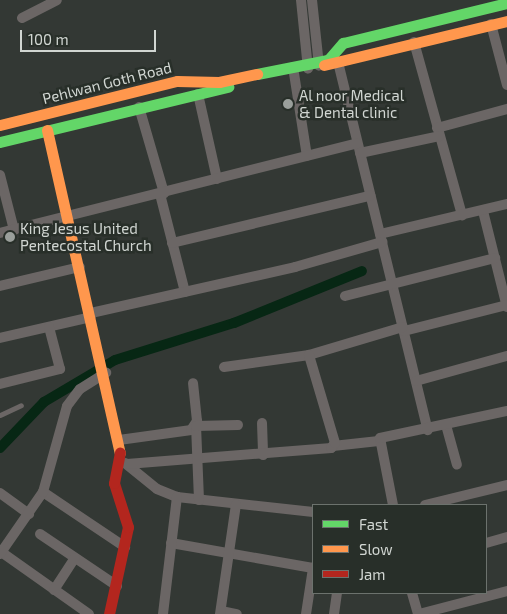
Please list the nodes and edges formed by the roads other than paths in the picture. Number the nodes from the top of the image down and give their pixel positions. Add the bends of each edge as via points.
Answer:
1 (57, 0) edge
2 (301, 0) edge
3 (312, 0) edge
4 (507, 3) edge
5 (22, 18) dead end
6 (507, 20) edge
7 (491, 24) junction
8 (414, 42) junction
9 (338, 62) junction
10 (313, 65) junction
11 (293, 70) junction
12 (506, 78) edge
13 (198, 94) junction
14 (139, 108) junction
15 (507, 109) edge
16 (0, 125) edge
17 (47, 130) junction
18 (438, 132) junction
19 (0, 142) edge
20 (358, 148) junction
21 (307, 156) junction
22 (0, 175) edge
23 (217, 179) junction
24 (2, 194) edge
25 (162, 194) junction
26 (370, 196) junction
27 (507, 204) edge
28 (483, 211) junction
29 (462, 215) junction
30 (68, 216) junction
31 (14, 230) junction
32 (0, 233) edge
33 (381, 238) junction
34 (172, 243) junction
35 (495, 258) junction
36 (80, 267) junction
37 (392, 283) junction
38 (0, 286) edge
39 (185, 292) junction
40 (345, 296) dead end
41 (507, 306) edge
42 (91, 315) junction
43 (49, 327) junction
44 (403, 329) junction
45 (0, 338) edge
46 (308, 355) junction
47 (507, 356) edge
48 (224, 367) dead end
49 (105, 368) junction
50 (416, 381) junction
51 (194, 383) dead end
52 (0, 384) edge
53 (21, 405) dead end
54 (507, 411) edge
55 (0, 415) edge
56 (262, 423) dead end
57 (238, 425) dead end
58 (446, 425) junction
59 (196, 426) junction
60 (428, 430) junction
61 (119, 440) junction
62 (379, 441) junction
63 (334, 446) junction
64 (262, 455) junction
65 (198, 457) junction
66 (123, 462) junction
67 (457, 465) dead end
68 (507, 485) edge
69 (43, 492) junction
70 (0, 493) edge
71 (178, 497) junction
72 (199, 500) junction
73 (236, 504) junction
74 (393, 504) edge
75 (429, 504) edge
76 (312, 512) edge
77 (29, 514) junction
78 (40, 534) dead end
79 (507, 537) edge
80 (170, 543) junction
81 (487, 543) edge
82 (125, 547) junction
83 (229, 552) junction
84 (0, 553) edge
85 (75, 558) junction
86 (312, 568) edge
87 (312, 575) edge
88 (117, 586) junction
89 (54, 590) junction
90 (507, 591) edge
91 (337, 594) edge
92 (412, 594) edge
93 (220, 613) edge
94 (89, 614) edge
95 (109, 614) edge
96 (163, 614) edge
97 (237, 614) edge
98 (306, 614) edge
99 (334, 614) edge
100 (418, 614) edge

1 - 5 street
2 - 10 street
3 - 10 street
4 - 10 main road, Pehlwan Goth Road via 344,43 332,57
6 - 7 main road, Pehlwan Goth Road
7 - 8 main road, Pehlwan Goth Road
7 - 12 street
8 - 9 main road, Pehlwan Goth Road
8 - 18 street
9 - 10 main road, Pehlwan Goth Road
9 - 20 street
10 - 11 main road, Pehlwan Goth Road
11 - 13 main road, Pehlwan Goth Road
11 - 16 main road, Pehlwan Goth Road via 219,82 177,81
11 - 21 street
13 - 14 main road, Pehlwan Goth Road
13 - 23 street
14 - 17 main road, Pehlwan Goth Road
14 - 25 street
15 - 18 street
17 - 19 main road, Pehlwan Goth Road
17 - 30 main road
18 - 20 street
18 - 29 street
20 - 21 street
20 - 26 street
21 - 23 street
22 - 24 street
23 - 25 street
24 - 31 street
25 - 30 street
25 - 34 street
26 - 33 street
26 - 34 street
27 - 28 street
28 - 29 street
28 - 35 street
29 - 33 street
30 - 31 street
30 - 36 main road
31 - 32 street
33 - 37 street
33 - 39 street
34 - 39 street
35 - 37 street
35 - 41 street
36 - 38 street
36 - 42 main road
37 - 40 street
37 - 44 street
39 - 42 street
41 - 44 street
42 - 43 street
42 - 49 main road
43 - 45 street
43 - 52 street via 60,369
44 - 46 street
44 - 50 street
46 - 48 street
46 - 63 street
47 - 50 street
49 - 61 main road
49 - 69 street via 80,389 67,406
50 - 60 street
51 - 59 street
53 - 55 lane
54 - 58 street
56 - 64 street
57 - 59 street
58 - 60 street
58 - 67 street
59 - 61 street
59 - 65 street
60 - 62 street via 383,436
61 - 66 main road
62 - 63 street
62 - 74 street
63 - 64 street
64 - 65 street
65 - 66 street
65 - 72 street
66 - 71 street via 157,490
66 - 82 main road via 114,483 128,527
68 - 75 street
69 - 77 street
69 - 82 street
70 - 77 street
71 - 72 street
71 - 80 street
72 - 73 street
73 - 76 street
73 - 83 street
77 - 84 street
78 - 85 street
79 - 81 street
80 - 83 street
80 - 96 street
82 - 88 main road
83 - 86 street
83 - 93 street
84 - 89 street
85 - 88 street
85 - 89 street
87 - 98 street
88 - 95 main road
89 - 94 street
90 - 100 street
91 - 99 street
92 - 100 street
93 - 97 street

